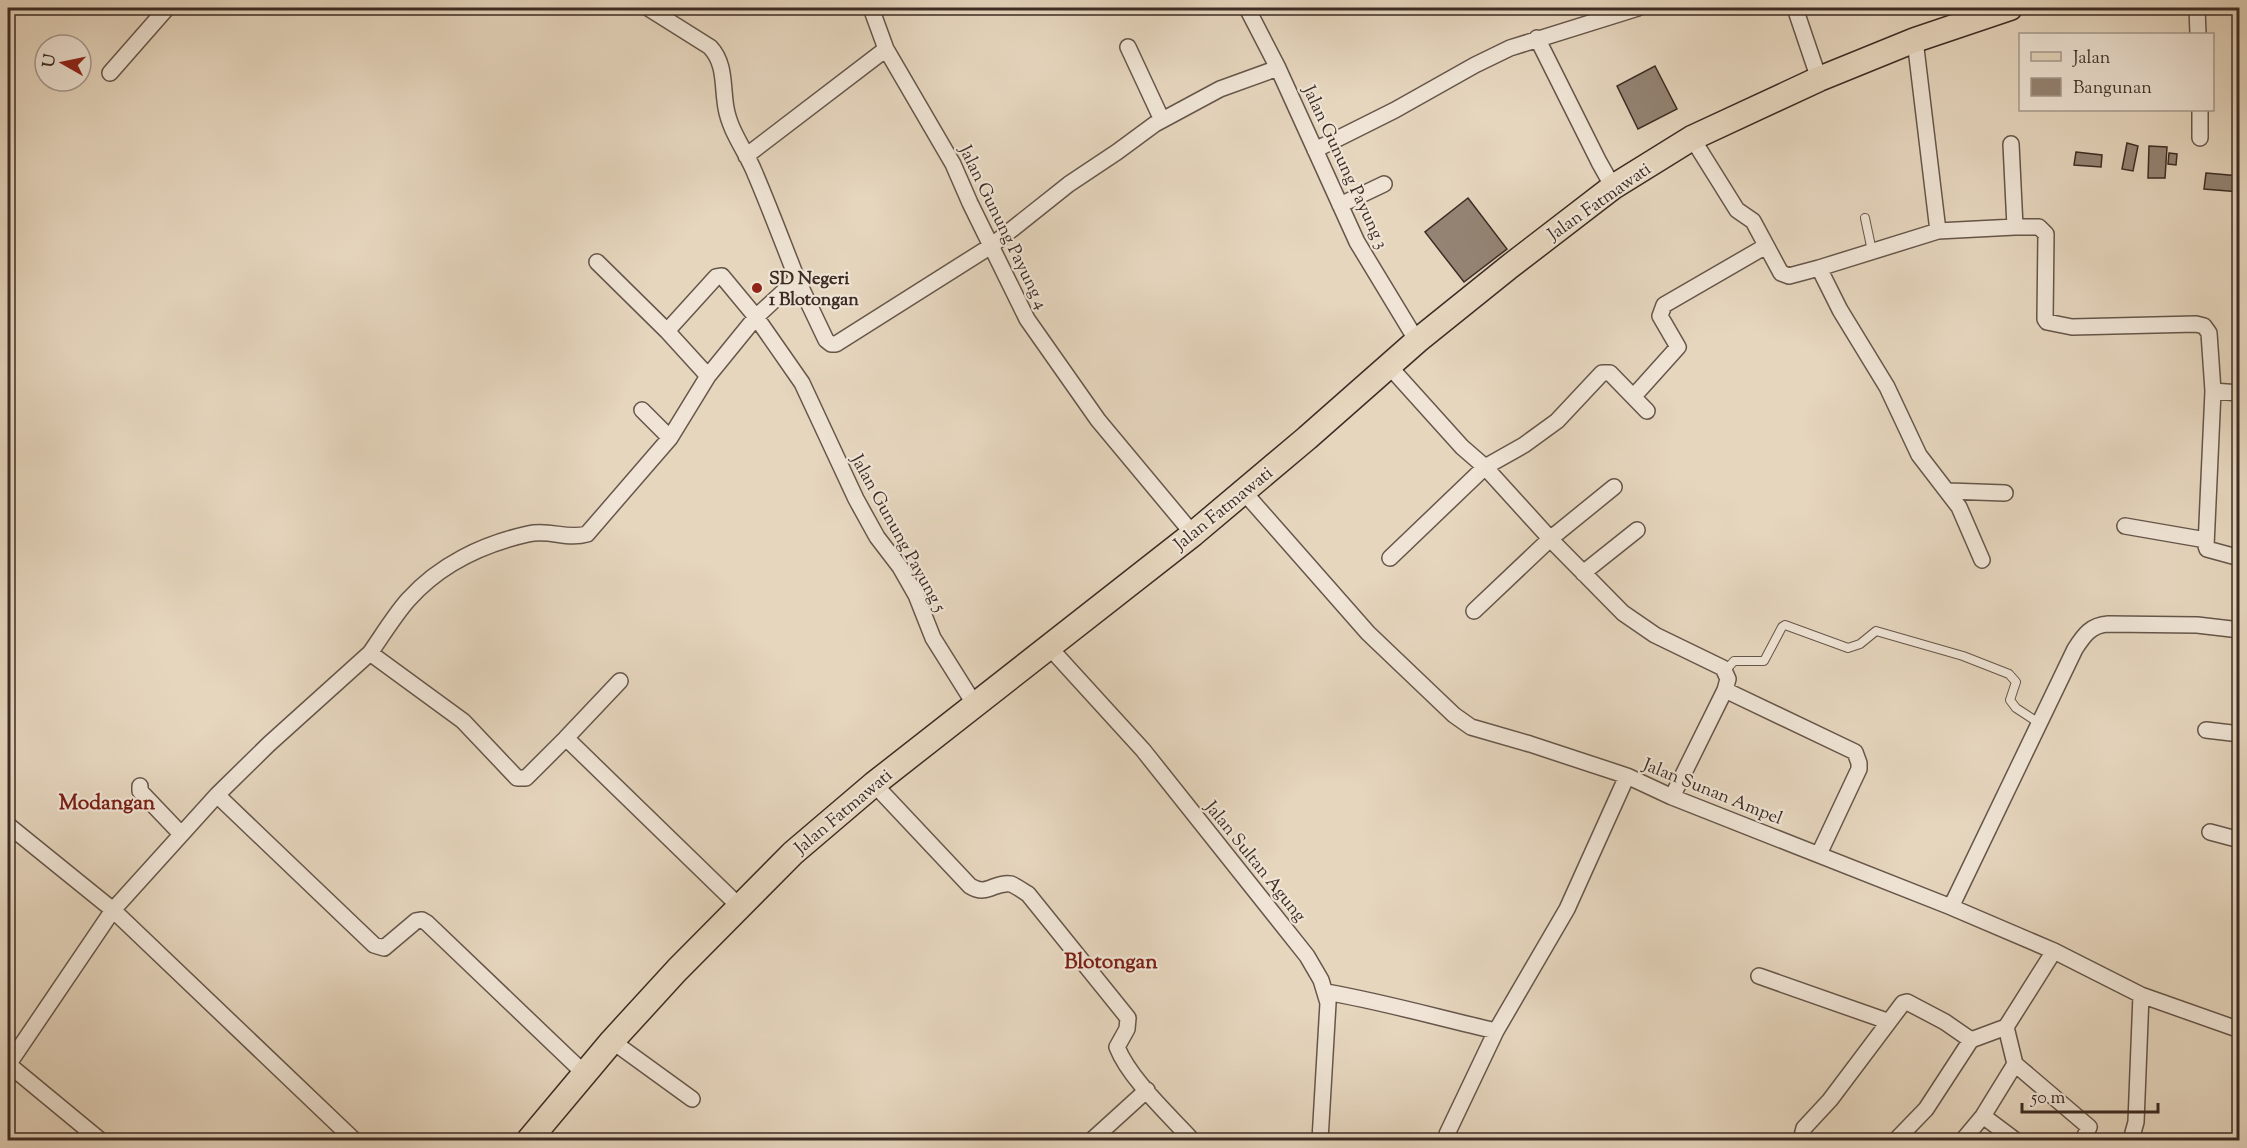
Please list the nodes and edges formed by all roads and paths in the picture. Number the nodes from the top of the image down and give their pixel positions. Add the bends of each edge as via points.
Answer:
1 (167, 8) edge
2 (647, 8) edge
3 (872, 8) edge
4 (1247, 8) edge
5 (1638, 8) edge
6 (1795, 8) edge
7 (2010, 8) edge
8 (2197, 8) edge
9 (2198, 33) edge
10 (1537, 38) junction
11 (1916, 40) junction
12 (1128, 47) dead end
13 (886, 49) junction
14 (1278, 68) junction
15 (110, 73) dead end
16 (1819, 79) junction
17 (2200, 111) edge
18 (1162, 120) junction
19 (1692, 138) junction
20 (2200, 138) dead end
21 (2011, 144) dead end
22 (1315, 150) junction
23 (746, 156) junction
24 (1384, 184) dead end
25 (1613, 187) junction
26 (1340, 205) junction
27 (1865, 218) dead end
28 (2015, 227) junction
29 (1938, 231) junction
30 (991, 246) junction
31 (1766, 246) junction
32 (1872, 252) junction
33 (597, 262) dead end
34 (1819, 268) junction
35 (796, 279) junction
36 (756, 317) junction
37 (667, 331) junction
38 (1417, 340) junction
39 (1389, 366) junction
40 (708, 376) junction
41 (2213, 391) junction
42 (2240, 393) edge
43 (1634, 396) junction
44 (642, 410) dead end
45 (1647, 411) dead end
46 (670, 438) junction
47 (1485, 467) junction
48 (1614, 487) dead end
49 (1243, 491) junction
50 (1949, 491) junction
51 (2006, 493) dead end
52 (2125, 526) dead end
53 (1637, 530) dead end
54 (1193, 534) junction
55 (1550, 539) junction
56 (2206, 540) junction
57 (1390, 558) dead end
58 (2240, 558) edge
59 (1982, 560) dead end
60 (1583, 573) junction
61 (1474, 611) dead end
62 (2240, 630) edge
63 (1050, 648) junction
64 (370, 653) junction
65 (1725, 670) junction
66 (620, 681) dead end
67 (1725, 690) junction
68 (975, 705) junction
69 (2039, 723) junction
70 (2206, 730) dead end
71 (2240, 734) edge
72 (566, 738) junction
73 (1627, 776) junction
74 (874, 784) junction
75 (140, 786) dead end
76 (217, 795) junction
77 (1672, 797) junction
78 (8, 825) edge
79 (2210, 832) dead end
80 (181, 834) junction
81 (2240, 840) edge
82 (1819, 854) junction
83 (739, 906) junction
84 (1951, 907) junction
85 (113, 910) junction
86 (2054, 951) junction
87 (1759, 976) dead end
88 (1326, 992) junction
89 (2141, 995) junction
90 (1887, 1022) junction
91 (2006, 1027) junction
92 (2240, 1030) edge
93 (1496, 1031) junction
94 (1971, 1040) junction
95 (612, 1041) junction
96 (2015, 1064) junction
97 (8, 1065) edge
98 (585, 1074) junction
99 (1147, 1090) junction
100 (692, 1099) dead end
101 (1983, 1116) junction
102 (2135, 1138) edge
103 (100, 1140) edge
104 (354, 1140) edge
105 (529, 1140) edge
106 (1092, 1140) edge
107 (1192, 1140) edge
108 (1320, 1140) edge
109 (1447, 1140) edge
110 (1801, 1140) edge
111 (1896, 1140) edge
112 (1963, 1140) edge
113 (2015, 1140) edge
114 (2083, 1140) edge

1 - 15 street
2 - 23 street via 717,55 726,109
3 - 13 street, Jalan Gunung Payung 4
4 - 14 street, Jalan Gunung Payung 3
5 - 10 street
6 - 16 street
7 - 11 main road, Jalan Fatmawati
8 - 9 street
10 - 22 street via 1475,65
10 - 25 street
11 - 16 main road, Jalan Fatmawati
11 - 29 street
12 - 18 street
13 - 23 street
13 - 30 street, Jalan Gunung Payung 4 via 953,164
14 - 18 street via 1220,89
14 - 22 street, Jalan Gunung Payung 3
16 - 19 main road, Jalan Fatmawati
17 - 20 street
18 - 30 street via 1069,184
19 - 25 main road, Jalan Fatmawati
19 - 31 street via 1737,210 1753,221
21 - 28 street
22 - 26 street, Jalan Gunung Payung 3
23 - 35 street
24 - 26 street
25 - 38 main road, Jalan Fatmawati
26 - 38 street, Jalan Gunung Payung 3 via 1357,242
27 - 32 lane
28 - 29 street
28 - 41 street via 2039,227 2046,234 2047,322 2072,327 2204,326 2209,333
29 - 32 street
30 - 35 street via 836,344 825,340
30 - 54 street, Jalan Gunung Payung 4 via 1027,318 1059,366 1098,420
31 - 34 street via 1785,275
31 - 43 street via 1664,305 1660,316 1674,349
32 - 34 street
33 - 37 street
34 - 50 street via 1887,387 1919,455
35 - 36 street
36 - 37 street, Jalan Gunung Payung 5 via 722,276
36 - 40 street
36 - 68 street, Jalan Gunung Payung 5 via 802,383 856,499 877,537 900,567 933,638
37 - 40 street
38 - 39 main road, Jalan Fatmawati
39 - 47 street
39 - 49 main road, Jalan Fatmawati
40 - 46 street
41 - 42 street
41 - 56 street
43 - 45 street
43 - 47 street via 1610,373 1602,373 1557,421
44 - 46 street
46 - 64 street via 587,534 528,534 464,556 434,576 408,601
47 - 55 street
47 - 57 street
48 - 55 street
49 - 54 main road, Jalan Fatmawati
49 - 73 street, Jalan Sunan Ampel via 1368,633 1454,715 1490,734
50 - 51 street
50 - 59 street
52 - 56 street
53 - 60 street
54 - 63 main road, Jalan Fatmawati
55 - 60 street
55 - 61 street
56 - 58 street via 2207,549
60 - 65 street via 1638,624
62 - 69 street via 2175,624 2102,624 2093,628 2075,649
63 - 68 main road, Jalan Fatmawati
63 - 88 street, Jalan Sultan Agung via 1158,769 1306,956
64 - 72 street via 463,721 517,778 526,778
64 - 76 street
65 - 67 street
65 - 69 lane via 1734,661 1764,661 1785,625 1848,648 1876,631 2009,674 2016,682 2010,700
66 - 72 street
67 - 77 street
67 - 82 street via 1855,752 1859,769
68 - 74 main road, Jalan Fatmawati
69 - 84 street
70 - 71 street
72 - 83 street
73 - 77 street, Jalan Sunan Ampel
73 - 93 street via 1567,909
74 - 83 main road, Jalan Fatmawati via 793,853
74 - 99 street via 970,886 986,891 1011,884 1028,894 1128,1018 1117,1047
75 - 80 street via 140,791
76 - 80 street
76 - 98 street via 374,945 384,948 416,921 427,923
77 - 82 street, Jalan Sunan Ampel
78 - 85 street
79 - 81 street
80 - 85 street
82 - 84 street, Jalan Sunan Ampel
83 - 95 main road, Jalan Fatmawati
84 - 86 street, Jalan Sunan Ampel
85 - 97 street
85 - 104 street
86 - 89 street, Jalan Sunan Ampel
86 - 91 street
87 - 90 street
88 - 93 street
88 - 108 street, Jalan Sultan Agung
89 - 92 street, Jalan Sunan Ampel
89 - 102 street
90 - 94 street via 1907,1002
90 - 110 street via 1830,1100 1804,1128
91 - 94 street
91 - 96 street
93 - 109 street
94 - 111 street via 1926,1109
95 - 98 main road, Jalan Fatmawati
95 - 100 street
96 - 101 street
96 - 114 street via 2089,1127
97 - 103 street
98 - 105 main road, Jalan Fatmawati
99 - 106 street
99 - 107 street
101 - 112 street
101 - 113 street

